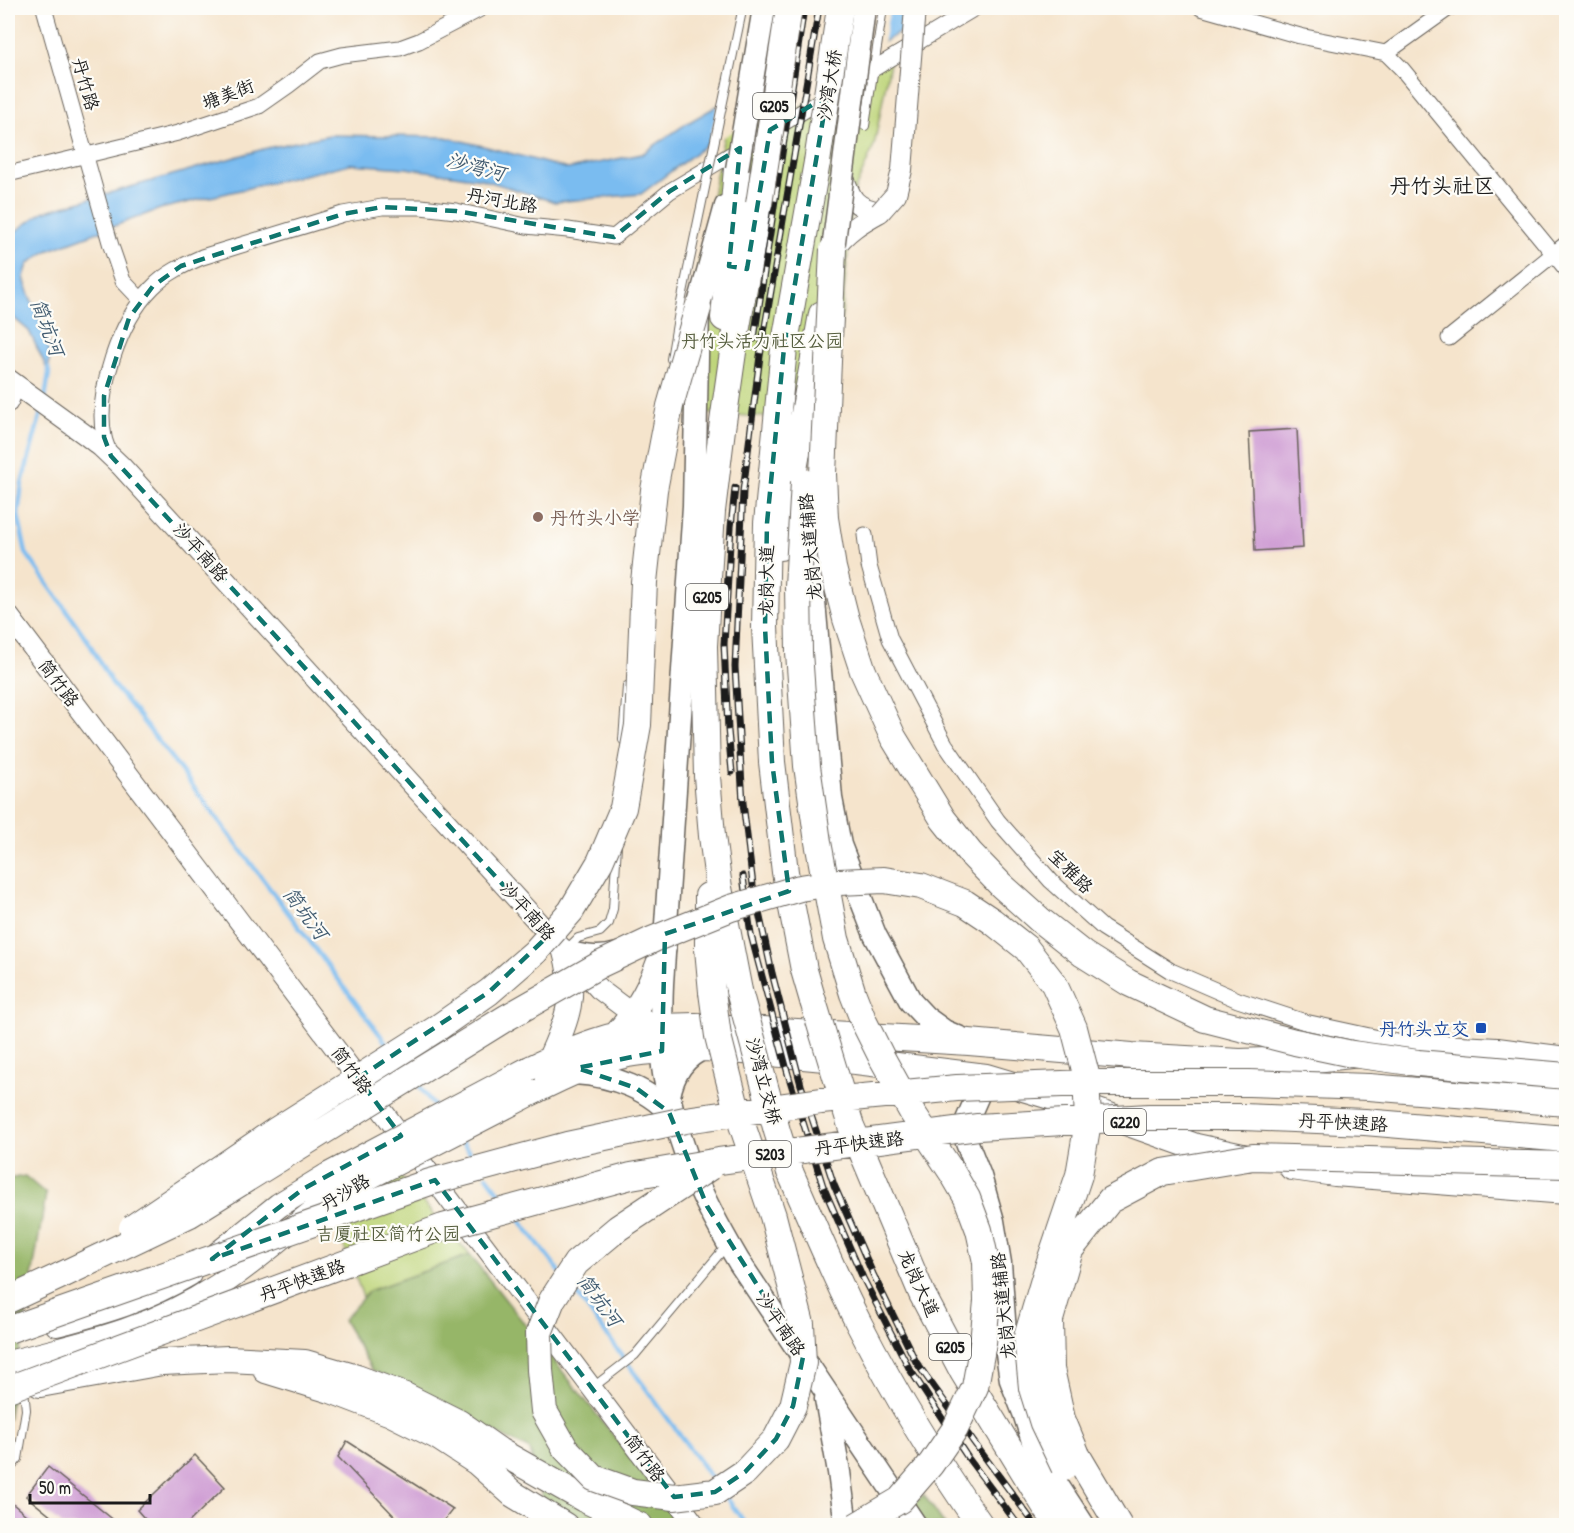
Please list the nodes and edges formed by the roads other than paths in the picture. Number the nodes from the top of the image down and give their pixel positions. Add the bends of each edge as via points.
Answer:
1 (44, 8) edge
2 (482, 8) edge
3 (750, 8) edge
4 (789, 8) edge
5 (840, 8) edge
6 (864, 8) edge
7 (883, 8) edge
8 (915, 8) edge
9 (975, 8) edge
10 (1201, 8) edge
11 (1449, 8) edge
12 (1386, 53) junction
13 (865, 126) dead end
14 (817, 162) joint
15 (88, 163) junction
16 (737, 169) junction
17 (8, 174) edge
18 (843, 175) junction
19 (880, 212) junction
20 (1566, 244) edge
21 (833, 249) junction
22 (1554, 255) junction
23 (1566, 269) edge
24 (141, 300) junction
25 (689, 310) junction
26 (1449, 338) dead end
27 (669, 373) dead end
28 (15, 390) edge
29 (664, 395) dead end
30 (722, 429) junction
31 (111, 456) junction
32 (804, 482) junction
33 (865, 535) dead end
34 (634, 607) dead end
35 (8, 615) edge
36 (765, 627) junction
37 (628, 674) dead end
38 (622, 754) dead end
39 (622, 766) dead end
40 (712, 836) junction
41 (669, 874) junction
42 (664, 947) junction
43 (564, 952) junction
44 (1253, 1005) junction
45 (633, 1013) junction
46 (616, 1034) junction
47 (969, 1042) junction
48 (678, 1044) junction
49 (1422, 1047) junction
50 (1566, 1060) edge
51 (1252, 1061) junction
52 (540, 1063) junction
53 (574, 1073) junction
54 (1566, 1076) edge
55 (986, 1077) junction
56 (669, 1096) junction
57 (1566, 1103) edge
58 (676, 1122) junction
59 (1566, 1139) edge
60 (719, 1161) junction
61 (1566, 1165) edge
62 (335, 1183) junction
63 (1566, 1191) edge
64 (728, 1244) junction
65 (62, 1275) junction
66 (8, 1300) edge
67 (8, 1330) edge
68 (8, 1336) edge
69 (228, 1359) junction
70 (8, 1363) edge
71 (597, 1384) junction
72 (13, 1389) edge
73 (824, 1389) junction
74 (1070, 1461) junction
75 (8, 1471) edge
76 (566, 1526) edge
77 (640, 1526) edge
78 (696, 1526) edge
79 (846, 1526) edge
80 (856, 1526) edge
81 (915, 1526) edge
82 (981, 1526) edge
83 (1059, 1526) edge
84 (1084, 1526) edge
85 (1107, 1526) edge
86 (1119, 1526) edge

1 - 15 street, 丹竹路
2 - 15 street, 塘美街 via 410,45 320,61 259,106
3 - 16 main road, bridge
3 - 25 lane, bridge
4 - 30 highway, G205, bridge
5 - 14 highway, 沙湾大桥 / G205, bridge
6 - 18 main road, 龙岗大道辅路, bridge
7 - 13 lane
8 - 19 street, bridge via 902,170 896,194
9 - 24 street, 丹河北路 via 670,191 614,237 526,226 456,211 382,207 343,214 202,257 166,275
10 - 12 street via 1300,36
11 - 12 street
12 - 22 street
14 - 36 highway, 龙岗大道 / G205 via 783,348 767,523
15 - 17 street, 塘美街
15 - 24 street, 丹竹路 via 123,281
16 - 25 main road
16 - 30 highway via 720,371
18 - 19 street via 850,197 865,210
18 - 21 main road, 龙岗大道辅路, bridge
19 - 21 street via 844,235
20 - 22 street
21 - 32 main road, 龙岗大道辅路
21 - 36 highway
21 - 54 highway, bridge via 823,474 833,568 863,671 893,737 943,819 970,853 1040,920 1083,954 1129,983 1205,1018 1352,1054
22 - 23 street
22 - 26 street
24 - 31 street, 丹河北路 via 120,336 108,374 102,418
25 - 27 lane
25 - 41 main road via 694,506
25 - 65 highway, bridge via 654,490 644,582 638,725 623,808 600,862 571,911 535,952 489,992
28 - 31 street, 沙平南路
29 - 34 lane via 642,519
30 - 40 highway, G205 via 712,511 704,646
31 - 43 street, 沙平南路
32 - 47 main road, 龙岗大道辅路 via 831,798 840,845 875,935 911,1002 944,1031
32 - 80 highway, bridge via 798,586 807,766 836,939 853,994 882,1058 967,1198 980,1230 986,1262 987,1301 975,1387 955,1429 900,1500
33 - 44 street, 宝雅路 via 869,566 891,639 945,744 998,821 1051,881 1103,928 1172,971
35 - 71 street, 简竹路
36 - 83 highway, 龙岗大道 / G205, bridge via 772,762 784,872 804,970 851,1126 922,1294 958,1362
37 - 38 lane
39 - 43 lane via 609,923 600,932 578,938
40 - 60 highway, bridge via 708,949 718,1036 736,1107 773,1216 801,1324 803,1363 793,1406 776,1439 745,1472 715,1491 674,1497 633,1492 594,1478 565,1448 544,1411 539,1333 552,1300 576,1263 618,1228
40 - 82 highway, 沙湾立交桥 / G205, bridge via 739,991 790,1172 857,1321 907,1412
41 - 42 main road
41 - 43 main road via 654,922 632,947 602,958
42 - 45 main road
42 - 48 main road
43 - 45 street, 沙平南路 via 599,989
43 - 52 main road via 572,991 568,1015
44 - 49 street, 宝雅路 via 1305,1022
44 - 51 street via 1272,1023 1273,1031 1268,1045
45 - 46 main road
45 - 48 street, 沙平南路
46 - 48 main road, 丹沙路
46 - 52 main road, 丹沙路
47 - 48 highway via 695,1026
47 - 51 highway via 1132,1056
48 - 53 main road, 丹沙路 via 602,1062
48 - 55 highway, G220
48 - 56 main road, 沙平南路 via 663,1069
48 - 56 main road via 696,1052 682,1064
49 - 50 highway
49 - 51 highway via 1315,1059
52 - 62 main road, 丹沙路, bridge
53 - 58 main road via 636,1088 660,1103
53 - 62 main road, 丹沙路, bridge
55 - 63 highway, G220 via 1196,1147 1274,1164 1335,1173
55 - 84 main road, 龙岗大道辅路 via 967,1120 967,1143 993,1221 1011,1380 1038,1454
56 - 58 main road, 沙平南路
57 - 67 highway, 丹平快速路, bridge via 1368,1087 1089,1083 957,1088 685,1120 567,1145 430,1182
58 - 64 main road, 沙平南路 via 693,1174
59 - 60 highway, 丹平快速路 / S203, bridge via 1365,1122 1149,1117 978,1127
60 - 72 highway, 丹平快速路 / S203, bridge via 631,1176 443,1227
61 - 74 highway, bridge via 1252,1157 1162,1172 1110,1200 1070,1250 1050,1320 1052,1369
62 - 68 main road, 丹沙路 via 279,1205 232,1244 145,1298
62 - 70 main road, 丹沙路 via 247,1266 193,1301 127,1331
64 - 71 lane via 635,1355
64 - 73 main road, 沙平南路
65 - 66 highway
65 - 74 highway, bridge via 190,1214 506,1018 600,964 654,939 731,908 800,888 884,880 921,886 965,903 1026,948 1054,984 1074,1028 1086,1074 1088,1122 1079,1175 1027,1337 1032,1388 1043,1423
69 - 72 highway via 162,1362
69 - 76 highway via 391,1413 437,1436 477,1462 513,1494
69 - 77 highway via 305,1363 405,1396 459,1423 499,1451 574,1493
71 - 78 street, 简竹路
72 - 75 lane via 26,1410 18,1459
73 - 79 main road
73 - 81 main road, 沙平南路
74 - 85 highway
74 - 86 highway

